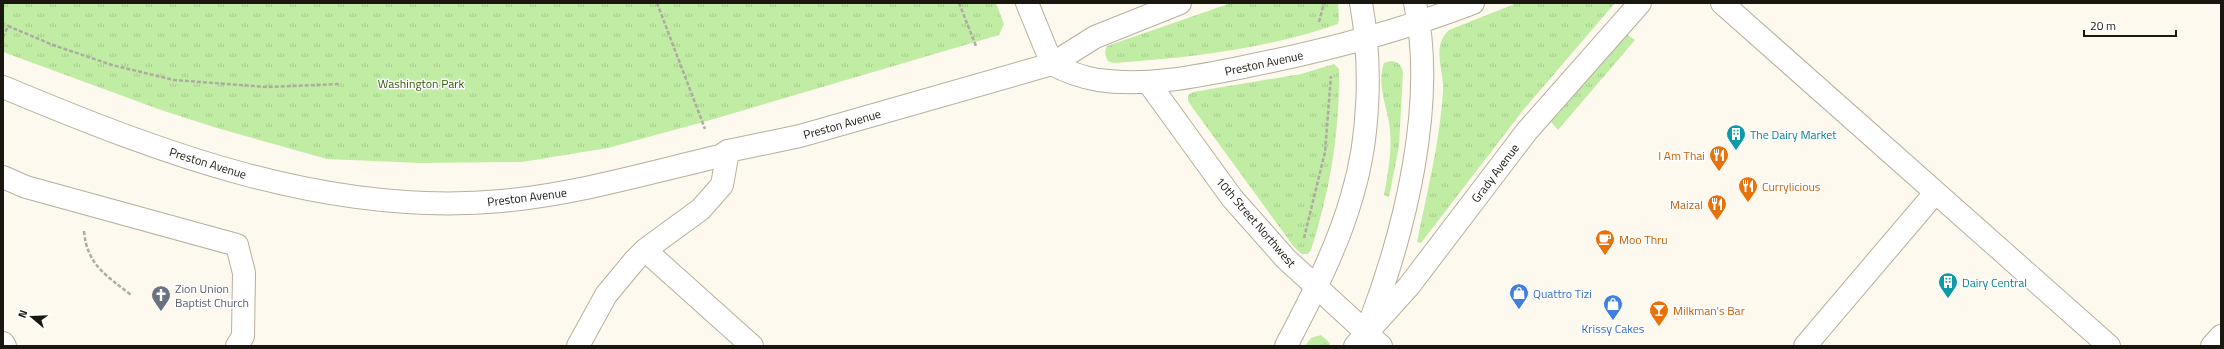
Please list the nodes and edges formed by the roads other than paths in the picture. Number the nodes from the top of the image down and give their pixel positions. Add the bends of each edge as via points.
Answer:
1 (1027, 3) edge
2 (1180, 3) edge
3 (1362, 3) edge
4 (1473, 3) edge
5 (1640, 3) edge
6 (1722, 3) edge
7 (1417, 12) edge
8 (1368, 37) junction
9 (1052, 64) junction
10 (1148, 82) junction
11 (3, 87) edge
12 (728, 151) junction
13 (3, 177) edge
14 (1935, 193) junction
15 (645, 250) junction
16 (1317, 288) junction
17 (2221, 336) edge
18 (1367, 342) edge
19 (3, 343) edge
20 (5, 346) edge
21 (237, 346) edge
22 (578, 346) edge
23 (752, 346) edge
24 (1286, 346) edge
25 (1804, 346) edge
26 (2109, 346) edge
27 (2212, 346) edge

1 - 9 main road
2 - 9 main road, Preston Avenue via 1095,36
3 - 8 main road
4 - 7 main road, Preston Avenue
5 - 18 main road, Grady Avenue via 1527,131
6 - 14 main road
7 - 8 main road, Preston Avenue
7 - 18 main road via 1422,65 1414,159 1398,239
8 - 10 main road, Preston Avenue via 1266,63 1212,74
8 - 16 main road via 1368,94 1360,161 1350,202
9 - 10 main road, Preston Avenue via 1074,75 1098,80
9 - 12 main road, Preston Avenue via 800,136
10 - 16 main road, 10th Street Northwest via 1232,198 1286,259
11 - 12 main road, Preston Avenue via 182,157 285,186 356,198 429,204 502,201 573,191 720,156
12 - 15 main road via 722,184 701,209
13 - 21 main road via 26,187 237,245 244,273 243,336
14 - 25 main road
14 - 26 main road
15 - 22 main road via 606,295
15 - 23 main road
16 - 18 main road, 10th Street Northwest
16 - 24 main road
17 - 27 main road
19 - 20 main road

